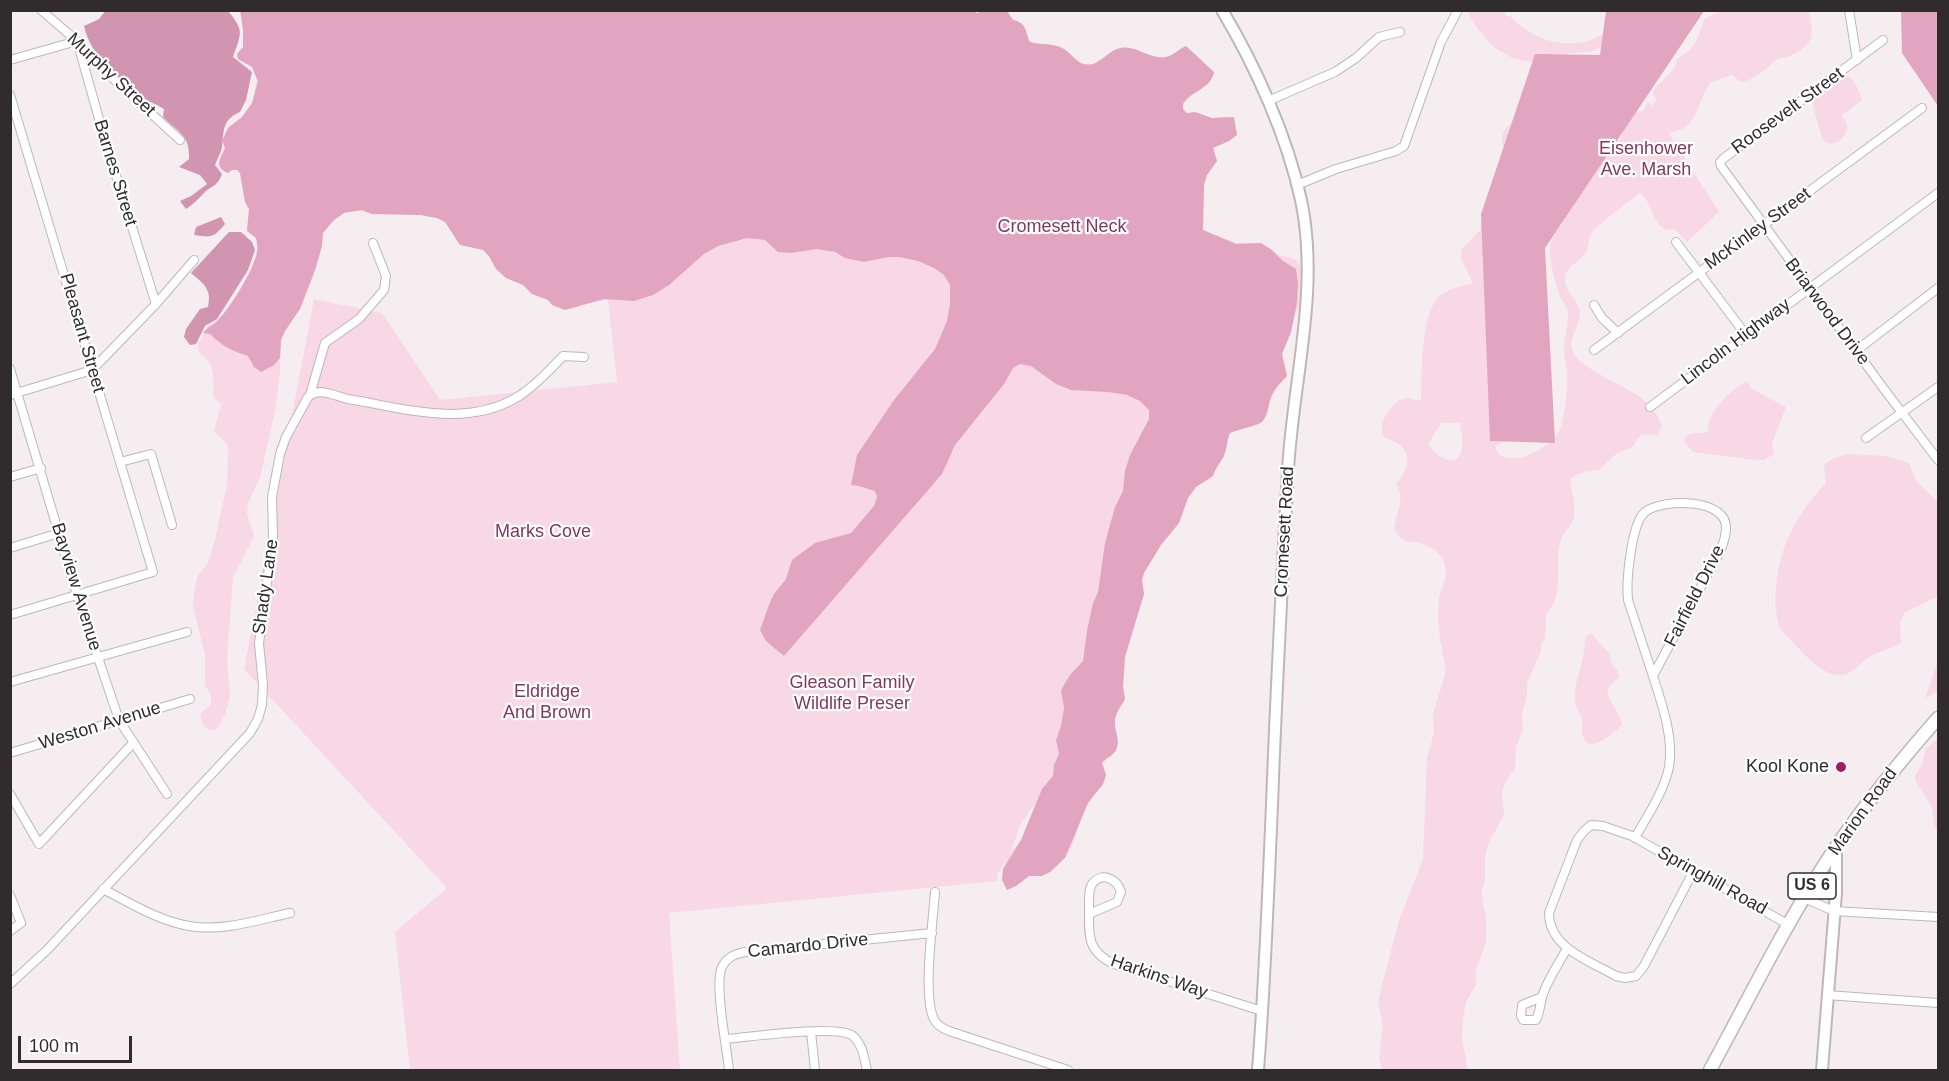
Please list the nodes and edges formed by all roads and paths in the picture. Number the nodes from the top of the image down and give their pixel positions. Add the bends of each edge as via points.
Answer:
1 (41, 10) edge
2 (1222, 10) edge
3 (1458, 10) edge
4 (1849, 10) edge
5 (1400, 32) dead end
6 (1882, 40) dead end
7 (77, 41) junction
8 (10, 60) edge
9 (1857, 60) junction
10 (10, 94) edge
11 (1268, 101) junction
12 (1922, 108) dead end
13 (180, 140) dead end
14 (1720, 162) joint
15 (1297, 185) junction
16 (1938, 193) edge
17 (1764, 226) junction
18 (1676, 242) dead end
19 (373, 243) dead end
20 (194, 260) dead end
21 (1699, 273) junction
22 (1809, 288) junction
23 (1938, 288) edge
24 (156, 304) junction
25 (1594, 305) dead end
26 (1618, 333) junction
27 (1746, 335) junction
28 (1594, 350) dead end
29 (1857, 350) junction
30 (584, 357) dead end
31 (10, 369) edge
32 (92, 370) junction
33 (1938, 387) edge
34 (14, 394) edge
35 (310, 394) junction
36 (1650, 407) dead end
37 (1902, 413) junction
38 (1866, 438) dead end
39 (1938, 459) edge
40 (120, 462) junction
41 (41, 468) junction
42 (10, 477) edge
43 (172, 525) dead end
44 (59, 533) junction
45 (10, 548) edge
46 (77, 595) junction
47 (10, 615) edge
48 (187, 632) dead end
49 (97, 657) junction
50 (1653, 676) junction
51 (10, 682) edge
52 (190, 699) dead end
53 (1938, 718) edge
54 (119, 720) junction
55 (133, 743) junction
56 (10, 753) edge
57 (10, 794) edge
58 (167, 794) dead end
59 (1635, 838) junction
60 (1836, 847) junction
61 (1693, 872) junction
62 (103, 890) junction
63 (935, 892) dead end
64 (11, 896) edge
65 (1804, 898) junction
66 (1834, 911) junction
67 (290, 913) dead end
68 (1089, 914) junction
69 (1938, 917) edge
70 (1789, 925) junction
71 (10, 931) edge
72 (932, 933) junction
73 (1567, 948) junction
74 (10, 984) edge
75 (1827, 995) junction
76 (1542, 997) dead end
77 (1938, 1003) edge
78 (1262, 1011) junction
79 (811, 1032) junction
80 (726, 1039) junction
81 (729, 1071) edge
82 (815, 1071) edge
83 (867, 1071) edge
84 (1068, 1071) edge
85 (1258, 1071) edge
86 (1710, 1071) edge
87 (1822, 1071) edge

1 - 7 street, Murphy Street
2 - 11 street, Cromesett Road
3 - 15 street via 1441,42 1404,146
4 - 9 street
5 - 11 street via 1379,37 1335,72
6 - 9 street, Roosevelt Street
7 - 8 street
7 - 13 street, Murphy Street
7 - 24 street, Barnes Street
9 - 14 street, Roosevelt Street
10 - 32 street, Pleasant Street
11 - 15 street, Cromesett Road
12 - 17 street, McKinley Street
14 - 17 street, Briarwood Drive
15 - 78 street, Cromesett Road via 1307,253 1307,307 1290,438
16 - 22 street, Lincoln Highway
17 - 21 street, McKinley Street
17 - 22 street, Briarwood Drive
18 - 21 street
19 - 35 street, Shady Lane via 384,269 384,290 359,319 325,344
20 - 24 street
21 - 26 street, McKinley Street
21 - 27 street
22 - 27 street, Lincoln Highway
22 - 29 street, Briarwood Drive
23 - 29 street
24 - 32 street
25 - 26 street
26 - 28 street, McKinley Street
27 - 36 street, Lincoln Highway
29 - 37 street, Briarwood Drive
30 - 35 street via 563,357 520,395 475,413 435,413 326,393
31 - 34 street, Bayview Avenue
32 - 34 street
32 - 40 street, Pleasant Street
33 - 37 street
34 - 41 street, Bayview Avenue
35 - 62 street, Shady Lane via 286,437 272,496 273,537 259,643 263,685 258,719 226,760
37 - 38 street
37 - 39 street, Briarwood Drive
40 - 43 street via 151,454
40 - 46 street, Pleasant Street via 153,572
41 - 42 street
41 - 44 street, Bayview Avenue
44 - 45 street
44 - 46 street, Bayview Avenue
46 - 47 street
46 - 49 street, Bayview Avenue
48 - 49 street
49 - 51 street
49 - 54 street, Bayview Avenue
50 - 50 street, Fairfield Drive via 1720,552 1726,528 1725,518 1718,510 1668,503 1643,513 1638,524 1627,581 1628,600
50 - 59 street, Fairfield Drive via 1668,732 1670,761 1662,788
52 - 54 street, Weston Avenue
53 - 60 main road, Marion Road / US 6 via 1887,777
54 - 55 street, Bayview Avenue
54 - 56 street, Weston Avenue
55 - 57 street via 39,844
55 - 58 street, Bayview Avenue
59 - 61 street, Springhill Road
59 - 73 street via 1591,825 1577,840 1549,913 1553,934
60 - 65 main road, Marion Road / US 6
60 - 66 street
61 - 70 street, Springhill Road
61 - 73 street via 1636,976 1616,976
62 - 67 street via 165,919 190,926 233,925
62 - 74 street, Shady Lane
63 - 72 street
64 - 71 street via 21,922
65 - 66 street
65 - 70 main road, Marion Road / US 6
66 - 69 street
66 - 75 street
68 - 68 street, Harkins Way via 1093,883 1102,878 1117,883 1117,902
68 - 78 street, Harkins Way via 1090,941 1105,960
70 - 86 main road, Marion Road / US 6
72 - 80 street, Camardo Drive via 735,954 720,973
72 - 84 street via 929,1001 941,1028
73 - 76 street
75 - 77 street
75 - 87 street
78 - 85 street, Cromesett Road
79 - 80 street
79 - 82 street
79 - 83 street via 852,1035 862,1048
80 - 81 street, Camardo Drive

